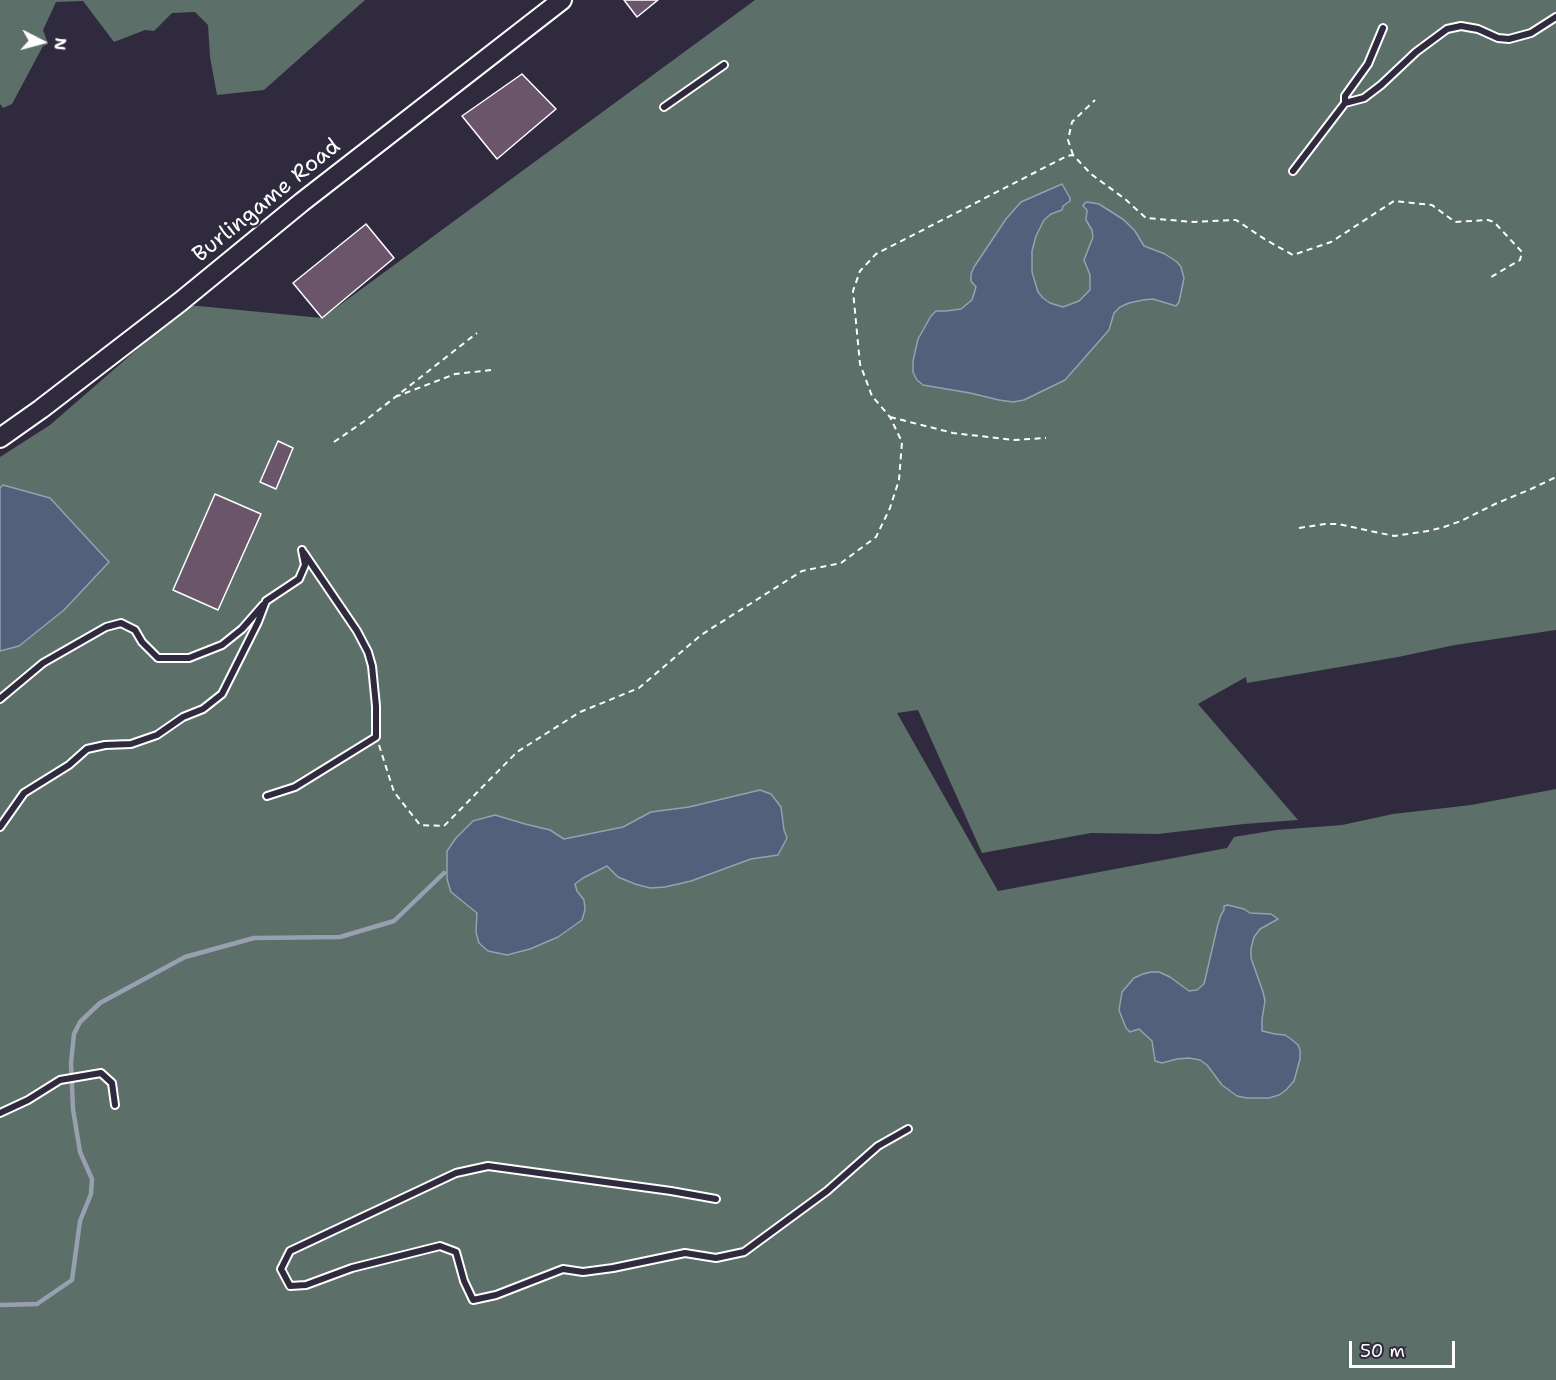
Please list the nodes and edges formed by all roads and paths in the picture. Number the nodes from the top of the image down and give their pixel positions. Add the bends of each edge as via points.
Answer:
1 (562, 0) edge
2 (1556, 17) edge
3 (1383, 28) dead end
4 (724, 65) dead end
5 (1095, 100) dead end
6 (1345, 103) junction
7 (664, 107) dead end
8 (1072, 155) junction
9 (1293, 171) dead end
10 (1491, 277) dead end
11 (477, 333) dead end
12 (492, 370) dead end
13 (391, 399) junction
14 (890, 417) junction
15 (0, 438) edge
16 (1046, 438) dead end
17 (334, 442) dead end
18 (1556, 477) edge
19 (1299, 528) dead end
20 (266, 601) junction
21 (0, 699) edge
22 (376, 737) junction
23 (267, 796) dead end
24 (0, 827) edge
25 (115, 1105) dead end
26 (0, 1113) edge
27 (908, 1129) dead end
28 (716, 1199) dead end

1 - 15 street, Burlingame Road via 168,311
2 - 6 lane via 1531,33 1509,39 1461,26 1447,29 1364,98
3 - 6 lane via 1368,64 1345,96
4 - 7 lane
5 - 8 path via 1072,122 1068,140
6 - 9 lane
8 - 10 path via 1146,218 1236,220 1293,255 1331,242 1394,201 1431,205 1455,222 1488,220 1522,252 1520,260
8 - 14 path via 876,254 860,271 854,291 860,364 872,396
11 - 13 path
12 - 13 path via 455,374
13 - 17 path
14 - 16 path via 953,433 1014,440
14 - 22 path via 902,442 898,480 876,537 842,563 802,572 701,635 639,688 580,712 517,752 444,826 420,825 394,792
18 - 19 path via 1461,521 1409,535 1394,536 1338,524
20 - 21 lane via 222,645 189,658 158,658 135,630 121,623 106,627 43,663
20 - 22 lane via 299,579 305,565 302,550 368,652
20 - 24 lane via 222,694 157,735 131,744 87,750 24,793
22 - 23 lane via 295,788
25 - 26 lane via 112,1083 101,1073 60,1080
27 - 28 lane via 878,1146 827,1191 744,1252 716,1258 685,1253 583,1272 563,1269 473,1300 456,1252 440,1246 352,1268 306,1285 290,1286 281,1269 290,1251 456,1173 488,1166

